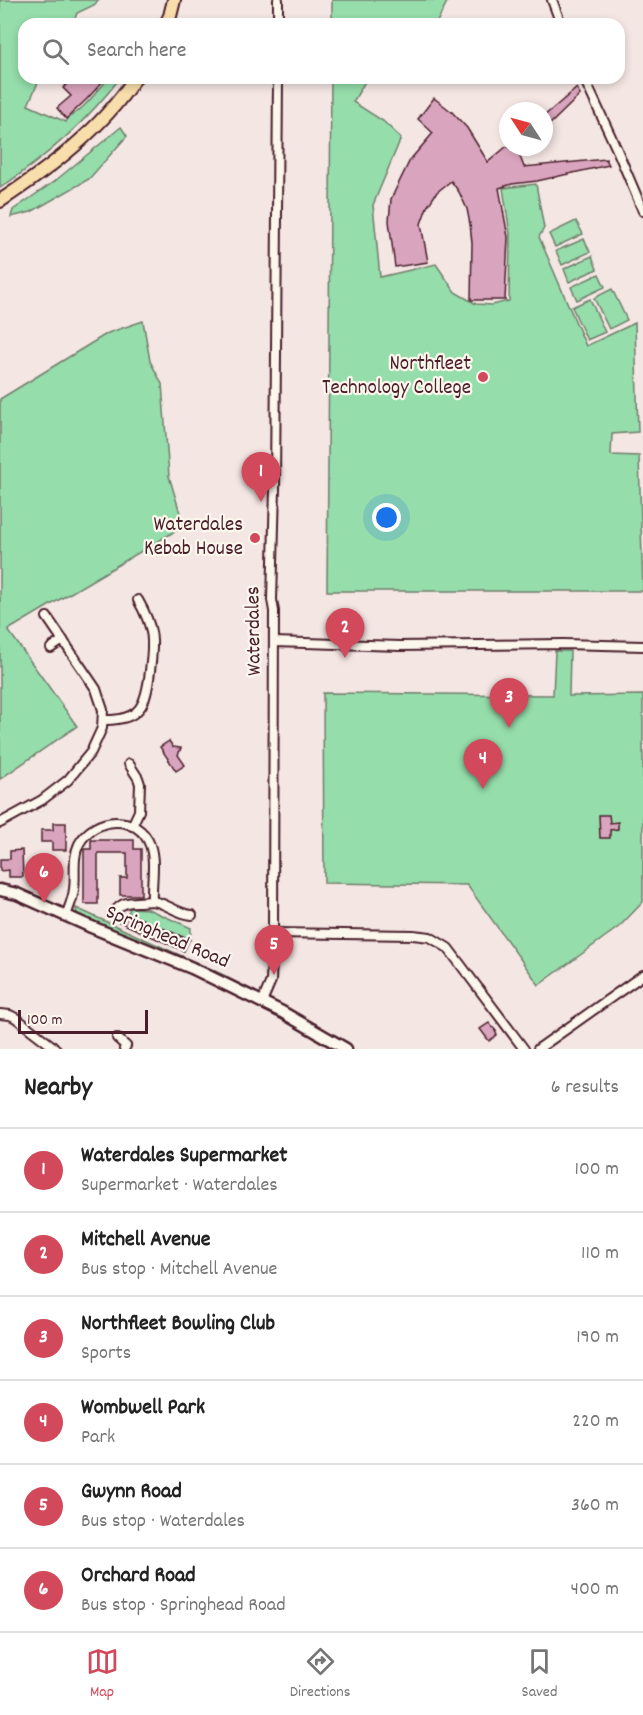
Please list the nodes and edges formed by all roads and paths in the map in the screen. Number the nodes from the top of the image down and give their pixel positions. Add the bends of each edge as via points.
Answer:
1 (174, 0) edge
2 (278, 0) edge
3 (552, 0) edge
4 (168, 18) edge
5 (278, 18) edge
6 (559, 18) edge
7 (130, 84) edge
8 (278, 84) edge
9 (588, 84) edge
10 (0, 201) edge
11 (643, 211) edge
12 (138, 600) dead end
13 (47, 616) dead end
14 (63, 640) junction
15 (274, 642) junction
16 (643, 646) edge
17 (51, 648) dead end
18 (103, 720) junction
19 (129, 764) dead end
20 (0, 823) edge
21 (132, 826) junction
22 (0, 884) edge
23 (5, 891) edge
24 (152, 901) junction
25 (116, 910) dead end
26 (192, 915) dead end
27 (66, 916) junction
28 (273, 933) junction
29 (643, 975) edge
30 (262, 1002) junction
31 (0, 1014) edge
32 (117, 1038) dead end
33 (56, 1049) edge
34 (124, 1049) edge
35 (346, 1049) edge
36 (524, 1049) edge
37 (538, 1049) edge

1 - 4 main road
2 - 5 street
3 - 6 street
7 - 10 main road via 77,144
8 - 15 street, Waterdales
9 - 11 street
12 - 18 street via 153,642 147,696 129,716
13 - 14 street
14 - 17 street
14 - 18 street via 96,689
15 - 16 street
15 - 28 street, Waterdales
18 - 20 street via 94,748 68,780 42,800
19 - 21 street via 140,786 139,811
21 - 24 street via 151,848
21 - 27 street via 105,823 83,837 75,854 74,891
22 - 23 main road, Springhead Road
23 - 27 main road, Springhead Road
24 - 25 street via 128,903
24 - 26 street
27 - 30 main road, Springhead Road via 192,968
28 - 30 street, Waterdales via 271,981
28 - 36 street via 419,935 436,939 452,952
29 - 37 street
30 - 35 main road, Springhead Road
31 - 33 street via 16,1018
32 - 34 street via 126,1046

